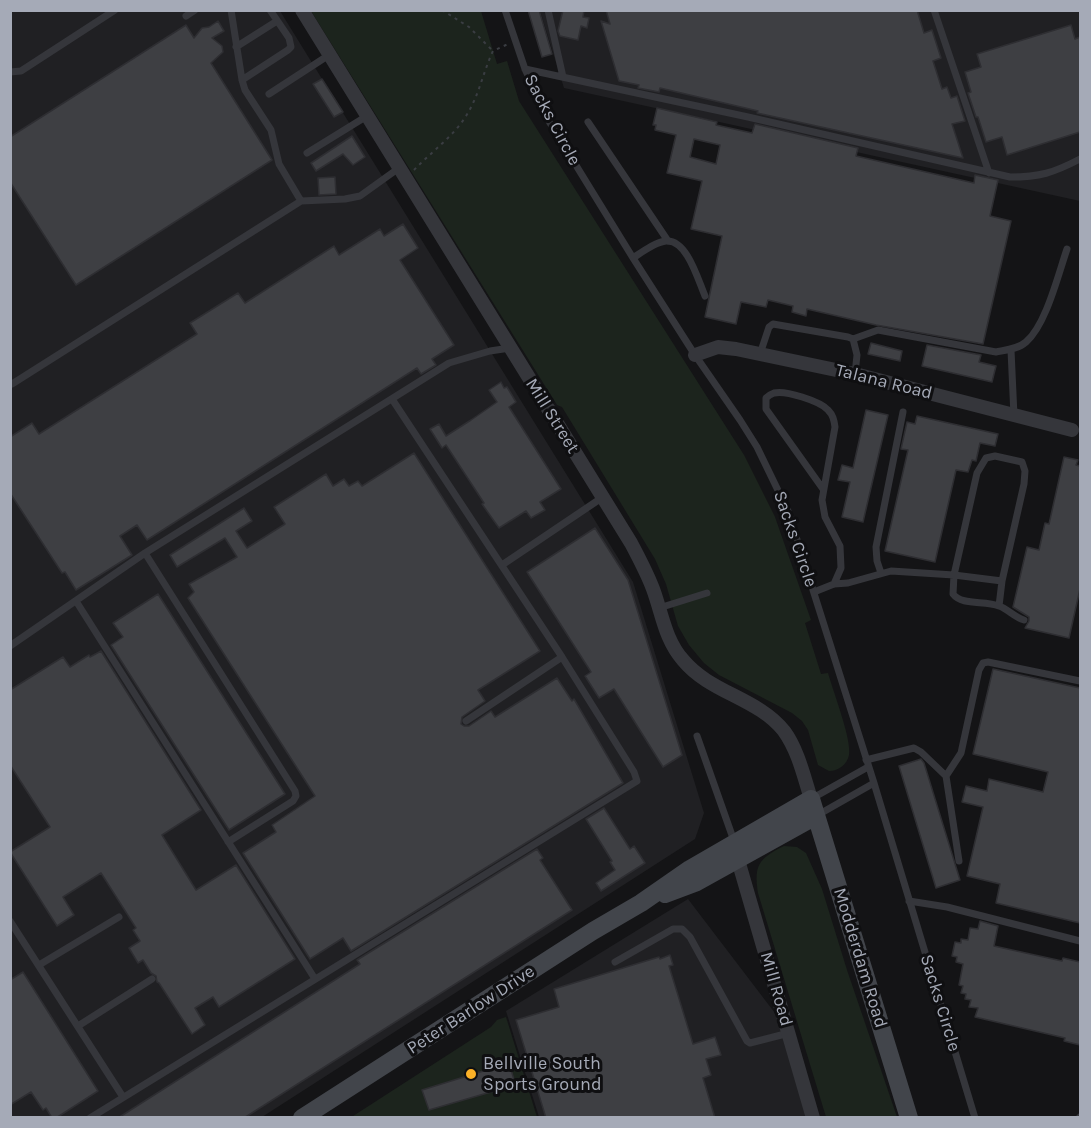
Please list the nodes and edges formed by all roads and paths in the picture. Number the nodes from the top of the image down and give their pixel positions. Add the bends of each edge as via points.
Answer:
1 (116, 10) edge
2 (195, 10) edge
3 (239, 10) edge
4 (270, 10) edge
5 (302, 10) edge
6 (442, 10) edge
7 (505, 10) edge
8 (548, 10) edge
9 (934, 10) edge
10 (231, 13) edge
11 (186, 16) dead end
12 (277, 21) junction
13 (515, 41) junction
14 (236, 47) junction
15 (493, 51) junction
16 (329, 55) junction
17 (525, 69) junction
18 (10, 72) edge
19 (563, 77) junction
20 (242, 80) junction
21 (269, 94) dead end
22 (367, 116) junction
23 (588, 122) dead end
24 (307, 153) dead end
25 (1080, 159) edge
26 (402, 173) junction
27 (988, 173) junction
28 (301, 201) junction
29 (668, 241) junction
30 (1067, 249) dead end
31 (633, 258) junction
32 (705, 296) dead end
33 (853, 339) junction
34 (510, 348) junction
35 (1011, 350) junction
36 (760, 354) junction
37 (695, 355) junction
38 (855, 374) junction
39 (12, 384) dead end
40 (392, 399) junction
41 (903, 412) dead end
42 (1014, 416) junction
43 (1076, 431) edge
44 (823, 489) junction
45 (603, 497) junction
46 (145, 553) junction
47 (502, 565) junction
48 (881, 573) junction
49 (954, 575) junction
50 (1002, 581) junction
51 (834, 584) junction
52 (814, 592) junction
53 (707, 593) dead end
54 (76, 601) junction
55 (999, 606) junction
56 (659, 608) junction
57 (1024, 620) dead end
58 (10, 646) edge
59 (562, 657) junction
60 (1080, 681) edge
61 (466, 721) dead end
62 (697, 736) dead end
63 (867, 764) junction
64 (946, 776) junction
65 (874, 783) junction
66 (814, 807) junction
67 (228, 842) junction
68 (736, 852) junction
69 (959, 861) dead end
70 (909, 901) junction
71 (119, 917) dead end
72 (10, 921) edge
73 (1080, 941) edge
74 (615, 962) dead end
75 (39, 965) junction
76 (152, 979) dead end
77 (315, 979) junction
78 (78, 1026) junction
79 (789, 1033) junction
80 (123, 1097) junction
81 (90, 1118) edge
82 (302, 1118) edge
83 (813, 1118) edge
84 (909, 1118) edge
85 (975, 1118) edge

1 - 18 lane via 21,70
2 - 11 lane
3 - 10 lane
4 - 12 lane
5 - 16 street, Mill Street
6 - 15 path via 470,27
7 - 13 lane, Sacks Circle
8 - 19 lane
9 - 27 lane
10 - 14 lane
12 - 14 lane
12 - 20 lane via 291,47
13 - 15 path
13 - 17 lane, Sacks Circle
14 - 20 lane
15 - 26 path via 466,117
16 - 21 lane
16 - 22 street, Mill Street
17 - 19 lane
17 - 31 lane, Sacks Circle via 550,123
19 - 27 lane
20 - 28 lane via 271,130 279,164
22 - 24 lane
22 - 26 street, Mill Street
23 - 29 lane
25 - 27 lane via 1053,173 1032,177
26 - 28 lane via 360,196
26 - 34 street, Mill Street
28 - 39 lane
29 - 31 lane
29 - 32 lane via 679,244 685,252
30 - 35 lane via 1039,327 1025,343
31 - 37 lane, Sacks Circle
33 - 35 lane via 878,330 996,352
33 - 36 lane via 773,324
33 - 38 lane via 857,355
34 - 40 lane via 448,363
34 - 45 street, Mill Street
35 - 42 lane
36 - 37 street, Talana Road via 718,347
36 - 38 street, Talana Road
37 - 52 lane, Sacks Circle via 740,420 772,477 788,511
38 - 42 street, Talana Road
40 - 46 lane
40 - 47 lane
41 - 48 lane via 876,547
42 - 43 street, Talana Road
44 - 44 lane via 835,427 833,416 814,400 770,394 766,409
44 - 51 lane via 822,509 842,555
45 - 47 lane
45 - 56 street, Mill Street via 643,565
46 - 54 lane
46 - 67 lane via 295,790 293,801
47 - 59 lane
48 - 49 lane
48 - 51 lane
49 - 50 lane
49 - 50 lane via 977,473 986,458 995,456 1022,462 1025,471
49 - 55 lane via 954,597
50 - 55 lane
51 - 52 lane
52 - 63 lane, Sacks Circle
53 - 56 lane
54 - 58 lane
54 - 67 lane
55 - 57 lane
56 - 66 street, Mill Street via 674,649 691,669 758,708 783,729
59 - 61 lane
59 - 77 lane via 637,781
60 - 64 lane via 983,663 961,753
62 - 68 lane
63 - 64 lane, Peter Barlow Drive via 914,748
63 - 65 lane, Sacks Circle
63 - 66 lane, Peter Barlow Drive
64 - 69 lane
65 - 66 lane, Peter Barlow Drive
65 - 70 lane, Sacks Circle
66 - 68 street, Peter Barlow Drive
66 - 84 street, Modderdam Road
67 - 77 lane
68 - 79 street, Mill Road
68 - 82 street, Peter Barlow Drive via 697,882 641,903 594,931
70 - 73 lane
70 - 85 lane, Sacks Circle
71 - 75 lane
72 - 75 lane
74 - 79 lane via 673,929 682,928 747,1041
75 - 78 lane
76 - 78 lane
77 - 80 lane
78 - 80 lane
79 - 83 street, Mill Road
80 - 81 lane

